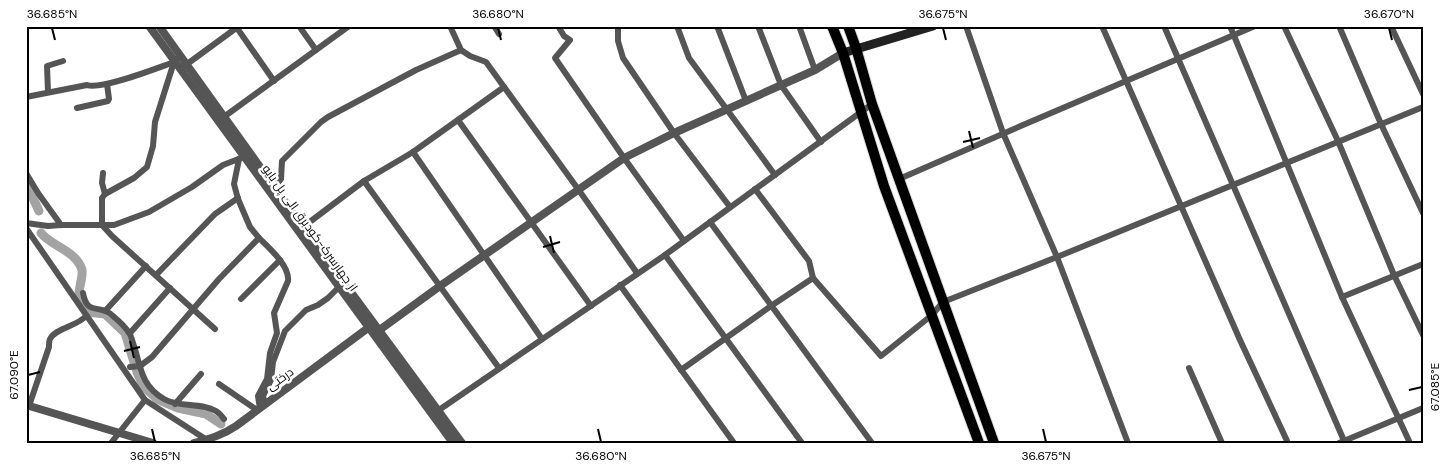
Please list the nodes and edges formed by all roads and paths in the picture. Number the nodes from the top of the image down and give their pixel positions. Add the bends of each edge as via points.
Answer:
1 (149, 26) edge
2 (299, 26) edge
3 (349, 26) edge
4 (450, 26) edge
5 (494, 26) edge
6 (558, 26) edge
7 (618, 26) edge
8 (677, 26) edge
9 (718, 26) edge
10 (758, 26) edge
11 (799, 26) edge
12 (832, 26) edge
13 (848, 26) edge
14 (933, 26) edge
15 (966, 26) edge
16 (1102, 26) edge
17 (1164, 26) edge
18 (1230, 26) edge
19 (1255, 26) edge
20 (1284, 26) edge
21 (1339, 26) edge
22 (1390, 26) edge
23 (238, 27) edge
24 (160, 29) edge
25 (499, 34) dead end
26 (1234, 35) junction
27 (856, 48) junction
28 (316, 50) junction
29 (460, 50) junction
30 (843, 53) junction
31 (177, 59) junction
32 (1178, 59) junction
33 (63, 61) dead end
34 (183, 67) junction
35 (815, 70) junction
36 (274, 81) junction
37 (1126, 81) junction
38 (107, 84) junction
39 (781, 86) junction
40 (504, 87) junction
41 (48, 92) junction
42 (1423, 94) edge
43 (26, 96) edge
44 (746, 101) junction
45 (872, 104) junction
46 (1423, 107) edge
47 (77, 108) dead end
48 (728, 110) junction
49 (861, 112) junction
50 (221, 120) junction
51 (458, 120) junction
52 (1381, 124) junction
53 (674, 133) junction
54 (1003, 134) junction
55 (820, 142) junction
56 (1338, 142) junction
57 (413, 152) junction
58 (242, 158) junction
59 (624, 158) junction
60 (1286, 163) junction
61 (26, 173) edge
62 (103, 173) dead end
63 (775, 175) junction
64 (899, 179) junction
65 (364, 181) junction
66 (1233, 185) junction
67 (274, 188) junction
68 (578, 189) junction
69 (755, 189) junction
70 (105, 194) junction
71 (238, 198) junction
72 (1181, 206) junction
73 (730, 207) junction
74 (1423, 213) edge
75 (530, 222) junction
76 (710, 222) junction
77 (26, 223) edge
78 (62, 225) junction
79 (102, 225) junction
80 (302, 227) junction
81 (26, 228) edge
82 (260, 238) junction
83 (684, 241) junction
84 (665, 254) junction
85 (484, 255) junction
86 (1058, 257) junction
87 (280, 260) junction
88 (1423, 264) edge
89 (146, 266) junction
90 (637, 274) junction
91 (156, 275) junction
92 (1394, 276) junction
93 (813, 278) junction
94 (440, 286) junction
95 (620, 286) junction
96 (339, 287) junction
97 (170, 288) junction
98 (82, 293) dead end
99 (1342, 298) junction
100 (242, 300) dead end
101 (943, 302) junction
102 (591, 306) junction
103 (771, 306) junction
104 (106, 310) junction
105 (193, 310) junction
106 (932, 315) junction
107 (86, 316) junction
108 (215, 329) dead end
109 (374, 329) junction
110 (130, 333) junction
111 (1423, 335) edge
112 (542, 338) junction
113 (726, 339) junction
114 (273, 354) junction
115 (122, 368) junction
116 (499, 368) junction
117 (1189, 368) dead end
118 (681, 370) junction
119 (201, 374) dead end
120 (219, 384) dead end
121 (145, 400) junction
122 (175, 404) junction
123 (28, 406) edge
124 (261, 408) junction
125 (1423, 408) edge
126 (435, 412) junction
127 (224, 419) dead end
128 (1400, 419) junction
129 (118, 432) junction
130 (208, 441) edge
131 (1343, 442) edge
132 (111, 443) edge
133 (153, 443) edge
134 (194, 443) edge
135 (453, 443) edge
136 (462, 443) edge
137 (734, 443) edge
138 (802, 443) edge
139 (872, 443) edge
140 (979, 443) edge
141 (994, 443) edge
142 (1128, 443) edge
143 (1222, 443) edge
144 (1288, 443) edge
145 (1410, 443) edge

1 - 24 street, از جهارسرک-کودبرق الی پل بایو
2 - 28 street
3 - 28 street
4 - 29 street
5 - 25 street
6 - 59 street via 570,40 555,58
7 - 53 street via 623,58
8 - 48 street via 689,58
9 - 44 street
10 - 39 street
11 - 35 street
12 - 30 main road
13 - 27 main road
14 - 27 main road
15 - 54 street
16 - 37 street
17 - 32 street
18 - 26 street
19 - 26 street
20 - 56 street
21 - 52 street
22 - 42 street
23 - 34 street
23 - 36 street
24 - 31 street, از جهارسرک-کودبرق الی پل بایو
26 - 32 street
26 - 60 street
27 - 30 main road
27 - 45 main road
28 - 36 street
29 - 40 street via 486,62
29 - 67 street via 408,74 321,122 282,161 282,179
30 - 35 street, درختی
30 - 49 main road
31 - 34 street, از جهارسرک-کودبرق الی پل بایو
31 - 38 street
31 - 70 street via 155,122 147,167
32 - 37 street
32 - 66 street
33 - 41 street via 47,66
34 - 50 street, از جهارسرک-کودبرق الی پل بایو
35 - 39 street, درختی
36 - 50 street
37 - 54 street
37 - 72 street
38 - 41 street
38 - 47 street via 108,100
39 - 44 street, درختی
39 - 55 street
40 - 51 street
40 - 68 street
41 - 43 street
44 - 48 street, درختی
45 - 49 street
45 - 64 main road
46 - 52 street
48 - 53 street, درختی
48 - 63 street
49 - 55 street
49 - 106 main road via 884,186
50 - 58 street, از جهارسرک-کودبرق الی پل بایو
50 - 67 street, از جهارسرک-کودبرق الی پل بایو
51 - 57 street
51 - 75 street
52 - 56 street
52 - 74 street
53 - 59 street, درختی
53 - 73 street
54 - 64 street
54 - 86 street
55 - 63 street
56 - 60 street
56 - 92 street
57 - 65 street
57 - 85 street
58 - 71 street via 234,184
58 - 79 street via 223,165 149,212 114,225
58 - 96 street, از جهارسرک-کودبرق الی پل بایو
59 - 68 street, درختی
59 - 83 street
60 - 66 street
60 - 99 street
61 - 78 street
62 - 70 street
63 - 69 street
64 - 101 main road
65 - 80 street
65 - 94 street
66 - 72 street
66 - 131 street
67 - 80 street, از جهارسرک-کودبرق الی پل بایو
68 - 75 street, درختی
68 - 90 street
69 - 73 street
69 - 93 street via 809,261
70 - 79 street via 102,198
71 - 82 street via 250,227
71 - 91 street via 216,214
72 - 86 street
72 - 144 street
73 - 76 street
75 - 85 street, درختی
75 - 102 street
76 - 83 street
76 - 103 street
77 - 78 street
78 - 79 street
79 - 89 street
80 - 109 street, از جهارسرک-کودبرق الی پل بایو
81 - 107 street
82 - 87 street
82 - 105 street
83 - 84 street
84 - 90 street
84 - 113 street
85 - 94 street, درختی
85 - 112 street
86 - 101 street
86 - 142 street
87 - 100 street
87 - 114 street via 289,276 274,314 277,333
88 - 92 street
89 - 91 street
89 - 104 street
90 - 95 street
91 - 97 street
92 - 99 street
92 - 111 street
93 - 103 street
93 - 106 street via 881,356
94 - 109 street, درختی
94 - 116 street
95 - 102 street
95 - 118 street
96 - 109 street, از جهارسرک-کودبرق الی پل بایو
96 - 114 street via 306,310 286,331
97 - 105 street
97 - 110 street
98 - 104 street via 87,305
99 - 128 street
101 - 106 street
101 - 141 main road
102 - 112 street
103 - 113 street
103 - 139 street
104 - 110 street
105 - 108 street
105 - 115 street, bridge via 152,357 140,366
106 - 140 main road
107 - 115 street
107 - 123 street via 82,321 54,333 50,339
109 - 124 street, درختی
109 - 126 street, از جهارسرک-کودبرق الی پل بایو
110 - 122 street via 147,384 162,398
112 - 116 street
113 - 118 street
113 - 138 street
114 - 124 street via 267,379 258,396
115 - 121 street
116 - 126 street
117 - 143 street
118 - 137 street
119 - 122 street
120 - 124 street
121 - 129 street
121 - 130 street
122 - 127 street via 215,410
123 - 129 street
124 - 130 street, درختی
125 - 128 street
126 - 135 street, از جهارسرک-کودبرق الی پل بایو
126 - 136 street, از جهارسرک-کودبرق الی پل بایو
128 - 131 street
128 - 145 street
129 - 132 street
129 - 133 street
130 - 134 street, درختی

